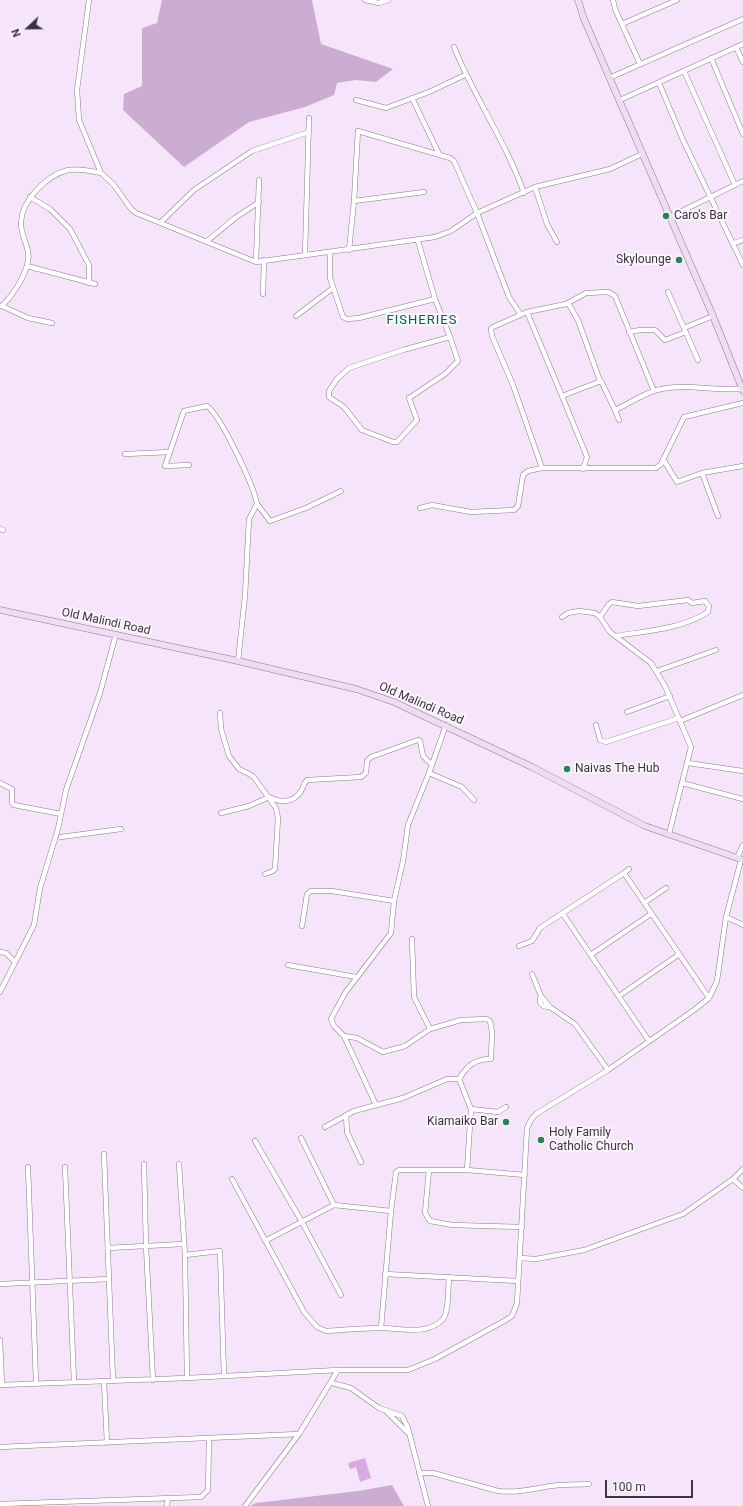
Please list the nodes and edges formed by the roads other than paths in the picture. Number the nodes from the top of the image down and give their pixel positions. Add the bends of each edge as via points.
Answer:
1 (89, 0) edge
2 (365, 0) edge
3 (388, 0) edge
4 (578, 0) edge
5 (614, 0) edge
6 (677, 0) edge
7 (743, 19) edge
8 (622, 24) junction
9 (743, 44) edge
10 (454, 47) dead end
11 (736, 47) junction
12 (711, 58) junction
13 (743, 62) edge
14 (640, 64) junction
15 (684, 71) junction
16 (465, 75) junction
17 (609, 78) junction
18 (659, 83) junction
19 (412, 98) junction
20 (356, 100) dead end
21 (620, 100) junction
22 (309, 118) dead end
23 (309, 132) junction
24 (743, 134) edge
25 (439, 154) junction
26 (642, 154) junction
27 (101, 173) junction
28 (259, 180) dead end
29 (743, 181) edge
30 (735, 185) junction
31 (535, 187) junction
32 (424, 192) dead end
33 (524, 193) junction
34 (30, 197) junction
35 (711, 197) junction
36 (354, 201) junction
37 (259, 202) junction
38 (477, 213) junction
39 (670, 217) junction
40 (161, 222) junction
41 (743, 240) edge
42 (207, 241) junction
43 (418, 241) junction
44 (557, 242) dead end
45 (734, 243) junction
46 (349, 250) junction
47 (330, 253) junction
48 (305, 254) junction
49 (264, 260) junction
50 (256, 262) junction
51 (743, 265) edge
52 (27, 266) junction
53 (89, 283) junction
54 (95, 284) dead end
55 (333, 288) junction
56 (668, 292) dead end
57 (263, 294) dead end
58 (435, 299) junction
59 (568, 303) junction
60 (1, 306) edge
61 (527, 312) junction
62 (521, 315) junction
63 (296, 316) dead end
64 (713, 316) junction
65 (52, 323) dead end
66 (685, 330) junction
67 (629, 332) junction
68 (450, 337) junction
69 (698, 360) dead end
70 (600, 381) junction
71 (743, 390) edge
72 (654, 391) junction
73 (562, 396) junction
74 (743, 404) edge
75 (615, 410) junction
76 (620, 420) dead end
77 (170, 452) junction
78 (125, 454) dead end
79 (663, 459) junction
80 (190, 466) dead end
81 (743, 466) edge
82 (542, 468) junction
83 (583, 469) junction
84 (702, 474) junction
85 (341, 491) dead end
86 (257, 504) junction
87 (420, 508) dead end
88 (718, 516) dead end
89 (0, 610) edge
90 (562, 617) dead end
91 (600, 617) junction
92 (116, 634) junction
93 (616, 636) junction
94 (716, 650) dead end
95 (238, 661) junction
96 (657, 671) junction
97 (743, 695) edge
98 (670, 696) junction
99 (627, 712) dead end
100 (220, 713) dead end
101 (679, 719) junction
102 (446, 725) junction
103 (596, 725) dead end
104 (688, 763) junction
105 (432, 765) junction
106 (743, 772) edge
107 (429, 774) junction
108 (0, 783) edge
109 (682, 783) junction
110 (269, 797) junction
111 (743, 799) edge
112 (474, 800) dead end
113 (221, 813) dead end
114 (61, 814) junction
115 (122, 829) dead end
116 (669, 834) junction
117 (61, 837) dead end
118 (743, 845) edge
119 (740, 860) edge
120 (629, 869) dead end
121 (624, 873) junction
122 (265, 874) dead end
123 (666, 888) dead end
124 (394, 901) junction
125 (644, 903) junction
126 (563, 914) junction
127 (651, 914) junction
128 (726, 917) junction
129 (743, 925) edge
130 (302, 926) dead end
131 (412, 939) dead end
132 (519, 946) dead end
133 (0, 952) edge
134 (592, 954) junction
135 (678, 955) junction
136 (15, 962) junction
137 (288, 965) dead end
138 (532, 974) dead end
139 (356, 977) junction
140 (0, 992) edge
141 (619, 996) junction
142 (709, 998) junction
143 (430, 1029) junction
144 (344, 1036) junction
145 (649, 1040) junction
146 (608, 1070) junction
147 (459, 1079) junction
148 (376, 1105) junction
149 (506, 1107) dead end
150 (471, 1109) junction
151 (346, 1115) junction
152 (325, 1127) dead end
153 (301, 1138) dead end
154 (255, 1141) dead end
155 (104, 1154) dead end
156 (361, 1162) dead end
157 (144, 1164) dead end
158 (179, 1164) dead end
159 (65, 1167) dead end
160 (28, 1168) dead end
161 (429, 1170) junction
162 (467, 1170) junction
163 (743, 1170) edge
164 (525, 1175) junction
165 (232, 1178) dead end
166 (733, 1179) junction
167 (743, 1188) edge
168 (334, 1205) junction
169 (391, 1211) junction
170 (302, 1222) junction
171 (522, 1227) junction
172 (265, 1240) junction
173 (183, 1244) junction
174 (146, 1246) junction
175 (108, 1248) junction
176 (185, 1255) junction
177 (520, 1258) junction
178 (385, 1274) junction
179 (449, 1277) junction
180 (109, 1280) junction
181 (69, 1281) junction
182 (518, 1281) junction
183 (32, 1283) junction
184 (0, 1284) edge
185 (341, 1295) dead end
186 (382, 1328) junction
187 (0, 1340) edge
188 (338, 1370) junction
189 (224, 1376) junction
190 (188, 1378) junction
191 (153, 1380) junction
192 (104, 1381) junction
193 (113, 1381) junction
194 (74, 1382) junction
195 (36, 1383) junction
196 (332, 1383) junction
197 (1, 1385) edge
198 (299, 1434) junction
199 (209, 1439) junction
200 (107, 1442) junction
201 (0, 1447) edge
202 (419, 1473) junction
203 (589, 1484) dead end
204 (168, 1498) junction
205 (70, 1502) junction
206 (0, 1504) edge
207 (62, 1506) edge
208 (168, 1506) edge
209 (245, 1506) edge
210 (428, 1506) edge

1 - 27 street via 77,102 80,120
2 - 3 street via 380,3
4 - 17 main road
5 - 8 street
6 - 8 street
7 - 14 street
8 - 14 street
9 - 11 street
10 - 16 street
11 - 12 street
11 - 13 street
12 - 15 street
12 - 24 street
14 - 17 street
15 - 18 street
15 - 30 street
16 - 19 street
16 - 33 street
17 - 21 main road
18 - 21 street
18 - 35 street
19 - 20 street via 386,108
19 - 25 street
21 - 26 main road
22 - 23 street
23 - 40 street via 252,151 194,190
23 - 48 street
25 - 36 street via 358,131
25 - 38 street via 454,161
26 - 31 street via 610,169
26 - 39 main road
27 - 34 street via 68,170 36,189
27 - 40 street via 131,210
28 - 37 street
29 - 30 street
30 - 35 street
31 - 33 street
31 - 44 street via 547,224
32 - 36 street
33 - 38 street via 500,201
34 - 52 street via 20,222 28,257
34 - 53 street via 50,209 70,229 89,265
35 - 39 street
35 - 45 street
36 - 46 street
37 - 42 street
37 - 50 street
38 - 43 street via 446,234
38 - 62 street via 509,296
39 - 64 main road
40 - 42 street
41 - 45 street
42 - 50 street
43 - 46 street
43 - 58 street
45 - 51 street
46 - 47 street
47 - 48 street
47 - 55 street via 330,278
48 - 49 street
49 - 50 street
49 - 57 street
52 - 53 street
52 - 60 street via 16,288
53 - 54 street
55 - 58 street via 343,317 347,319
55 - 63 street
56 - 66 street
58 - 68 street
59 - 61 street
59 - 67 street via 586,293 611,293
59 - 70 street via 578,320
60 - 65 street via 28,318
61 - 62 street
61 - 73 street
62 - 82 street via 493,327 491,332
64 - 66 street
64 - 71 main road
66 - 67 street via 665,340 655,330
66 - 69 street
67 - 72 street
68 - 68 street via 458,361 445,374 409,398 417,420 397,442 362,430 344,407 329,397 328,391 349,368
70 - 73 street
70 - 75 street
71 - 72 street via 664,388
72 - 75 street
73 - 83 street via 587,457
74 - 79 street via 684,417
75 - 76 street
77 - 78 street
77 - 80 street via 166,466
77 - 86 street via 184,411 207,406 247,475
79 - 83 street via 656,468
79 - 84 street via 677,482
81 - 84 street
82 - 83 street
82 - 87 street via 524,473 518,506 514,510 471,512 432,506
84 - 88 street
85 - 86 street via 306,508 270,521
86 - 95 street via 249,519
89 - 92 main road, Old Malindi Road
90 - 91 street via 579,611 595,613
91 - 93 street via 605,627
91 - 93 street via 612,602 638,606 688,600 692,603 705,601 709,606 708,612 685,622
92 - 95 main road, Old Malindi Road
92 - 114 street via 100,693 66,790
93 - 96 street via 637,651
94 - 96 street
95 - 102 main road, Old Malindi Road via 356,689 394,702
96 - 98 street
97 - 101 street
98 - 99 street
98 - 101 street
100 - 110 street via 221,729 229,756 239,769 253,776
101 - 103 street via 606,742 600,740
101 - 104 street via 691,747
102 - 105 street
102 - 116 main road, Old Malindi Road via 639,823
104 - 106 street
104 - 109 street
105 - 107 street
105 - 110 street via 423,756 418,740 371,757 367,761 366,773 361,777 307,780 300,793 286,802
107 - 112 street via 462,787
107 - 124 street via 408,825
108 - 114 street via 12,789 14,805
109 - 111 street
109 - 116 street
110 - 113 street via 249,806
110 - 122 street via 276,808 278,818 277,854 275,870
114 - 136 street via 40,888 34,925
115 - 117 street
116 - 119 main road, Old Malindi Road
118 - 119 street
119 - 128 street
120 - 121 street
121 - 125 street
121 - 126 street
123 - 125 street
124 - 130 street via 332,891 311,891 307,894
124 - 139 street via 391,932
125 - 127 street
126 - 132 street via 540,928 532,941
126 - 134 street
127 - 134 street
127 - 135 street
128 - 129 street
128 - 142 street via 717,981
131 - 143 street via 414,997
133 - 136 street via 6,953
134 - 141 street
135 - 141 street
135 - 142 street
136 - 140 street
137 - 139 street
138 - 146 street via 541,996 550,1007 575,1024
139 - 144 street via 331,1019
141 - 145 street
142 - 145 street
143 - 144 street via 399,1049 383,1052 357,1038
143 - 147 street via 461,1020 490,1020 491,1059 475,1061
144 - 148 street
145 - 146 street
146 - 164 street via 531,1120 528,1128
147 - 148 street via 447,1079 403,1098
147 - 150 street
148 - 151 street
149 - 150 street via 498,1112
150 - 162 street
151 - 152 street
151 - 156 street via 347,1132
153 - 168 street
154 - 170 street
155 - 175 street
157 - 174 street
158 - 173 street
159 - 181 street
160 - 183 street
161 - 162 street
161 - 169 street via 396,1172
161 - 171 street via 425,1213 430,1221 452,1225
162 - 164 street
163 - 166 street
164 - 171 street
165 - 172 street
166 - 167 street
166 - 177 street via 683,1214 584,1250 536,1259
168 - 169 street
168 - 170 street
169 - 178 street
170 - 172 street
170 - 185 street
171 - 177 street
172 - 186 street via 304,1312 317,1327 326,1331
173 - 174 street
173 - 176 street
174 - 175 street
174 - 191 street
175 - 180 street
176 - 189 street via 220,1251
176 - 190 street
177 - 182 street
178 - 179 street
178 - 186 street
179 - 182 street
179 - 186 street via 446,1315 436,1325 412,1330
180 - 181 street
180 - 193 street
181 - 183 street
181 - 194 street
182 - 188 street via 516,1308 512,1316 435,1359 408,1370
183 - 184 street
183 - 195 street
187 - 197 street
188 - 189 street
188 - 196 street
189 - 190 street
190 - 191 street
191 - 193 street
192 - 193 street
192 - 194 street
192 - 200 street
194 - 195 street
195 - 197 street
196 - 198 street
196 - 202 street via 351,1388 383,1409 402,1416 410,1434
198 - 199 street
198 - 209 street
199 - 200 street
199 - 204 street via 207,1492 201,1497
200 - 201 street
202 - 203 street via 432,1473 498,1492
202 - 210 street
204 - 205 street
204 - 208 street
205 - 206 street
205 - 207 street

